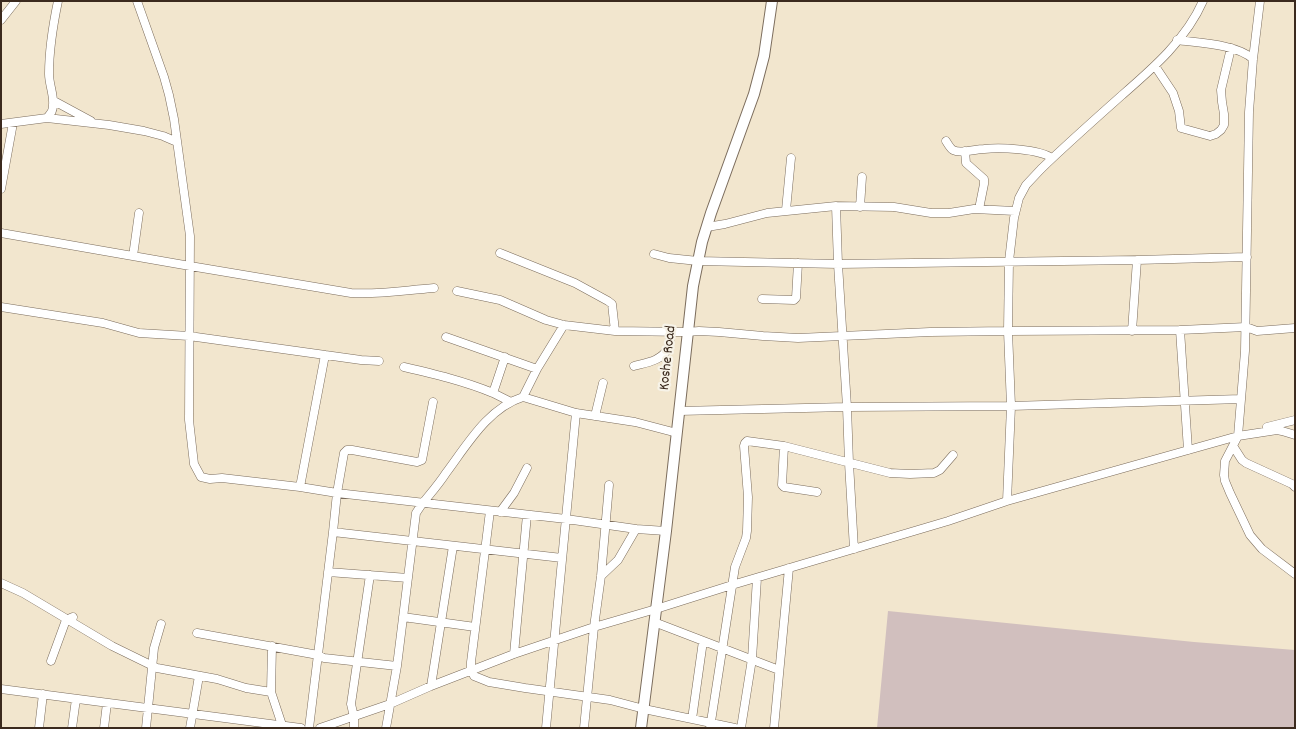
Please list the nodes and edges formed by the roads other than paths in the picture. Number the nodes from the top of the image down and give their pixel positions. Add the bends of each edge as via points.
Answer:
1 (16, 1) edge
2 (58, 1) edge
3 (138, 1) edge
4 (772, 1) edge
5 (1203, 1) edge
6 (1260, 1) edge
7 (1, 20) edge
8 (1177, 40) junction
9 (1230, 48) junction
10 (1253, 59) junction
11 (1154, 66) junction
12 (54, 101) junction
13 (47, 118) junction
14 (13, 123) junction
15 (95, 123) junction
16 (1, 124) edge
17 (946, 141) dead end
18 (177, 142) junction
19 (965, 151) junction
20 (791, 158) dead end
21 (1052, 158) junction
22 (862, 177) dead end
23 (1, 189) edge
24 (836, 206) junction
25 (860, 207) junction
26 (979, 209) junction
27 (786, 210) junction
28 (1015, 210) junction
29 (140, 213) dead end
30 (707, 228) junction
31 (1, 233) edge
32 (500, 253) dead end
33 (654, 254) dead end
34 (133, 256) junction
35 (1247, 257) junction
36 (1137, 260) junction
37 (698, 261) junction
38 (1009, 261) junction
39 (798, 263) junction
40 (838, 264) junction
41 (190, 266) junction
42 (434, 288) dead end
43 (457, 291) dead end
44 (762, 299) dead end
45 (1, 307) edge
46 (564, 325) junction
47 (1246, 327) junction
48 (1295, 328) edge
49 (1180, 330) junction
50 (615, 331) junction
51 (1008, 331) junction
52 (1132, 331) junction
53 (671, 332) junction
54 (687, 332) junction
55 (189, 336) junction
56 (842, 336) junction
57 (446, 337) dead end
58 (325, 355) junction
59 (505, 357) junction
60 (379, 361) dead end
61 (634, 366) dead end
62 (404, 367) dead end
63 (537, 369) junction
64 (603, 383) dead end
65 (493, 393) junction
66 (523, 397) junction
67 (1241, 399) junction
68 (433, 402) dead end
69 (511, 402) junction
70 (1185, 402) junction
71 (1011, 406) junction
72 (847, 407) junction
73 (679, 411) junction
74 (576, 413) junction
75 (595, 416) junction
76 (1295, 420) edge
77 (1265, 431) junction
78 (677, 433) junction
79 (1238, 436) junction
80 (1295, 436) edge
81 (784, 446) junction
82 (1234, 446) junction
83 (1188, 450) junction
84 (953, 455) dead end
85 (849, 463) junction
86 (527, 468) dead end
87 (610, 485) dead end
88 (300, 487) junction
89 (1295, 487) edge
90 (816, 492) dead end
91 (337, 493) junction
92 (1007, 501) junction
93 (422, 504) junction
94 (490, 511) junction
95 (500, 512) junction
96 (527, 515) junction
97 (566, 519) junction
98 (606, 525) junction
99 (636, 529) junction
100 (666, 531) junction
101 (333, 532) junction
102 (413, 541) junction
103 (453, 546) junction
104 (854, 549) junction
105 (486, 550) junction
106 (524, 554) junction
107 (562, 558) junction
108 (789, 568) junction
109 (328, 572) junction
110 (1295, 574) edge
111 (370, 575) junction
112 (601, 576) junction
113 (408, 578) junction
114 (756, 578) junction
115 (1, 583) edge
116 (732, 585) junction
117 (656, 609) junction
118 (403, 617) junction
119 (70, 618) junction
120 (440, 622) junction
121 (654, 622) junction
122 (161, 624) dead end
123 (475, 627) junction
124 (594, 627) junction
125 (197, 633) dead end
126 (554, 640) junction
127 (703, 641) junction
128 (272, 646) junction
129 (723, 650) junction
130 (514, 654) junction
131 (318, 655) junction
132 (752, 659) junction
133 (52, 661) dead end
134 (357, 662) junction
135 (152, 666) junction
136 (397, 666) junction
137 (471, 670) junction
138 (779, 670) junction
139 (199, 676) junction
140 (430, 686) junction
141 (1, 689) edge
142 (271, 692) junction
143 (550, 692) junction
144 (43, 694) junction
145 (588, 697) junction
146 (76, 699) junction
147 (108, 703) junction
148 (390, 704) junction
149 (148, 708) junction
150 (644, 710) junction
151 (192, 714) junction
152 (354, 717) junction
153 (692, 719) junction
154 (711, 725) edge
155 (283, 727) edge
156 (39, 728) edge
157 (72, 728) edge
158 (104, 728) edge
159 (146, 728) edge
160 (190, 728) edge
161 (301, 728) edge
162 (310, 728) edge
163 (320, 728) edge
164 (354, 728) edge
165 (386, 728) edge
166 (546, 728) edge
167 (584, 728) edge
168 (641, 728) edge
169 (735, 728) edge
170 (741, 728) edge
171 (774, 728) edge

1 - 7 street
2 - 12 street via 49,76
3 - 18 street via 167,85
4 - 30 main road, Koshe Road via 754,94
5 - 8 street
6 - 10 street
8 - 9 street
8 - 11 street
9 - 10 street
9 - 11 street via 1221,90 1224,125 1210,136 1180,128 1173,93
10 - 35 street
11 - 21 street
12 - 13 street
12 - 15 street
13 - 14 street
13 - 15 street
14 - 16 street
14 - 23 street
15 - 18 street via 144,131
17 - 19 street via 951,149
18 - 41 street via 190,236
19 - 21 street via 1010,149 1041,153
19 - 26 street via 966,163 984,179
20 - 27 street
21 - 28 street via 1026,185
22 - 25 street
24 - 25 street
24 - 27 street
24 - 40 street
25 - 26 street via 894,207 930,214
26 - 28 street
27 - 30 street
28 - 38 street
29 - 34 street
30 - 37 main road, Koshe Road
31 - 34 street
32 - 50 street via 575,283 608,301 612,304
33 - 37 street
34 - 41 street
35 - 36 street
35 - 47 street
36 - 38 street
36 - 52 street
37 - 39 street
37 - 54 main road, Koshe Road
38 - 40 street
38 - 51 street
39 - 40 street
39 - 44 street via 796,298
40 - 56 street
41 - 42 street via 362,294
41 - 55 street
43 - 46 street via 500,300
45 - 55 street via 103,323 139,333
46 - 50 street
46 - 63 street
47 - 48 street via 1258,331
47 - 49 street
47 - 67 street
49 - 52 street
49 - 70 street
50 - 53 street
51 - 52 street
51 - 56 street
51 - 71 street
53 - 54 street
53 - 61 street via 668,348 659,358
54 - 56 street via 798,338
54 - 73 main road, Koshe Road
55 - 58 street
55 - 88 street via 188,420 194,464 201,477
56 - 72 street
57 - 59 street
58 - 60 street
58 - 88 street
59 - 63 street
59 - 65 street
62 - 65 street via 446,376
63 - 66 street
64 - 75 street
65 - 69 street
66 - 69 street
66 - 74 street
67 - 70 street
67 - 79 street
68 - 91 street via 422,460 417,462 347,450
69 - 93 street via 478,430
70 - 71 street
70 - 83 street
71 - 72 street
71 - 92 street
72 - 73 street
72 - 85 street
73 - 78 main road, Koshe Road
74 - 75 street
74 - 97 street
75 - 78 street
76 - 77 street via 1268,426
77 - 79 street
77 - 80 street via 1282,431
78 - 100 main road, Koshe Road
79 - 82 street
79 - 83 street
81 - 85 street
81 - 90 street via 782,485
81 - 116 street via 745,443 747,531
82 - 89 street via 1246,463
82 - 110 street via 1225,462 1224,475 1239,515 1254,541
83 - 92 street
84 - 85 street via 934,473 899,474
85 - 104 street
86 - 95 street
87 - 98 street
88 - 91 street
91 - 93 street
91 - 101 street
92 - 104 street
93 - 94 street
93 - 102 street via 416,514
94 - 95 street
94 - 105 street
95 - 96 street
96 - 97 street
96 - 106 street
97 - 98 street
97 - 107 street
98 - 99 street
98 - 112 street
99 - 100 street
99 - 112 street via 618,560
100 - 117 main road, Koshe Road
101 - 102 street
101 - 109 street
102 - 103 street
102 - 113 street
103 - 105 street
103 - 120 street
104 - 108 street
105 - 106 street
105 - 123 street
106 - 107 street
106 - 130 street
107 - 126 street
108 - 114 street
108 - 138 street
109 - 111 street
109 - 131 street
111 - 113 street
111 - 134 street
112 - 124 street
113 - 118 street
114 - 116 street
114 - 132 street
115 - 119 street
116 - 117 street
116 - 129 street
117 - 121 main road, Koshe Road
117 - 124 street
118 - 120 street
118 - 136 street
119 - 133 street
119 - 135 street via 112,646
120 - 123 street
120 - 140 street
121 - 127 street
121 - 150 main road, Koshe Road
122 - 135 street
123 - 137 street
124 - 126 street
124 - 145 street
125 - 128 street
126 - 130 street
126 - 143 street
127 - 129 street
127 - 153 street
128 - 131 street
128 - 142 street
129 - 132 street
129 - 154 street
130 - 137 street
131 - 134 street
131 - 162 street
132 - 138 street
132 - 170 street
134 - 136 street
134 - 152 street via 351,704
135 - 139 street
135 - 149 street
136 - 148 street
137 - 140 street
137 - 143 street via 474,676 489,682
138 - 171 street
139 - 142 street
139 - 151 street
140 - 148 street
141 - 144 street
142 - 155 street
143 - 145 street
143 - 166 street
144 - 146 street
144 - 156 street
145 - 150 street
145 - 167 street
146 - 147 street
146 - 157 street
147 - 149 street
147 - 158 street
148 - 152 street
148 - 165 street
149 - 151 street
149 - 159 street
150 - 153 street
150 - 168 main road, Koshe Road
151 - 155 street
151 - 160 street
152 - 163 street
152 - 164 street
153 - 154 street
154 - 169 street
155 - 161 street

